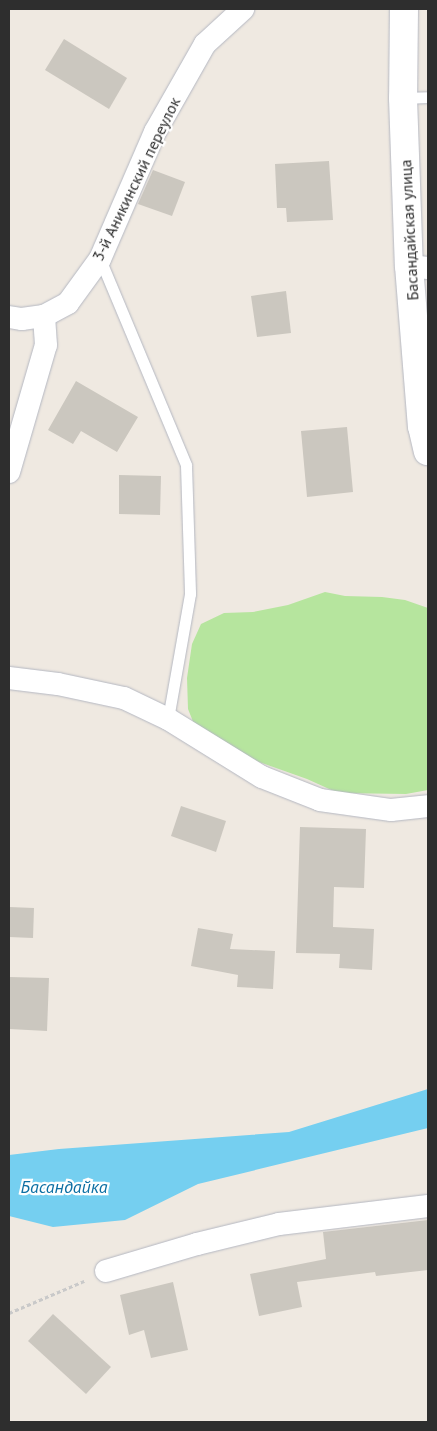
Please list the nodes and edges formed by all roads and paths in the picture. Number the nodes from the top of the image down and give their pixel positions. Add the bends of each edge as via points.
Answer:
1 (243, 9) edge
2 (404, 9) edge
3 (416, 98) edge
4 (100, 259) junction
5 (419, 267) edge
6 (44, 316) junction
7 (9, 317) edge
8 (428, 451) edge
9 (9, 472) edge
10 (9, 678) edge
11 (168, 719) junction
12 (428, 806) edge
13 (428, 1206) edge
14 (106, 1271) joint
15 (9, 1313) edge

1 - 4 street, 3-й Аникинский переулок via 200,52 155,132
2 - 3 street, Басандайская улица
3 - 5 street, Басандайская улица
4 - 6 street, 3-й Аникинский переулок via 68,303
4 - 11 lane via 186,465 190,594
5 - 8 street, Басандайская улица via 422,426
6 - 7 street, 3-й Аникинский переулок
6 - 9 street via 46,345
10 - 11 street via 124,698
11 - 12 street via 262,778 320,800 391,810
13 - 14 street via 278,1224
14 - 15 path

